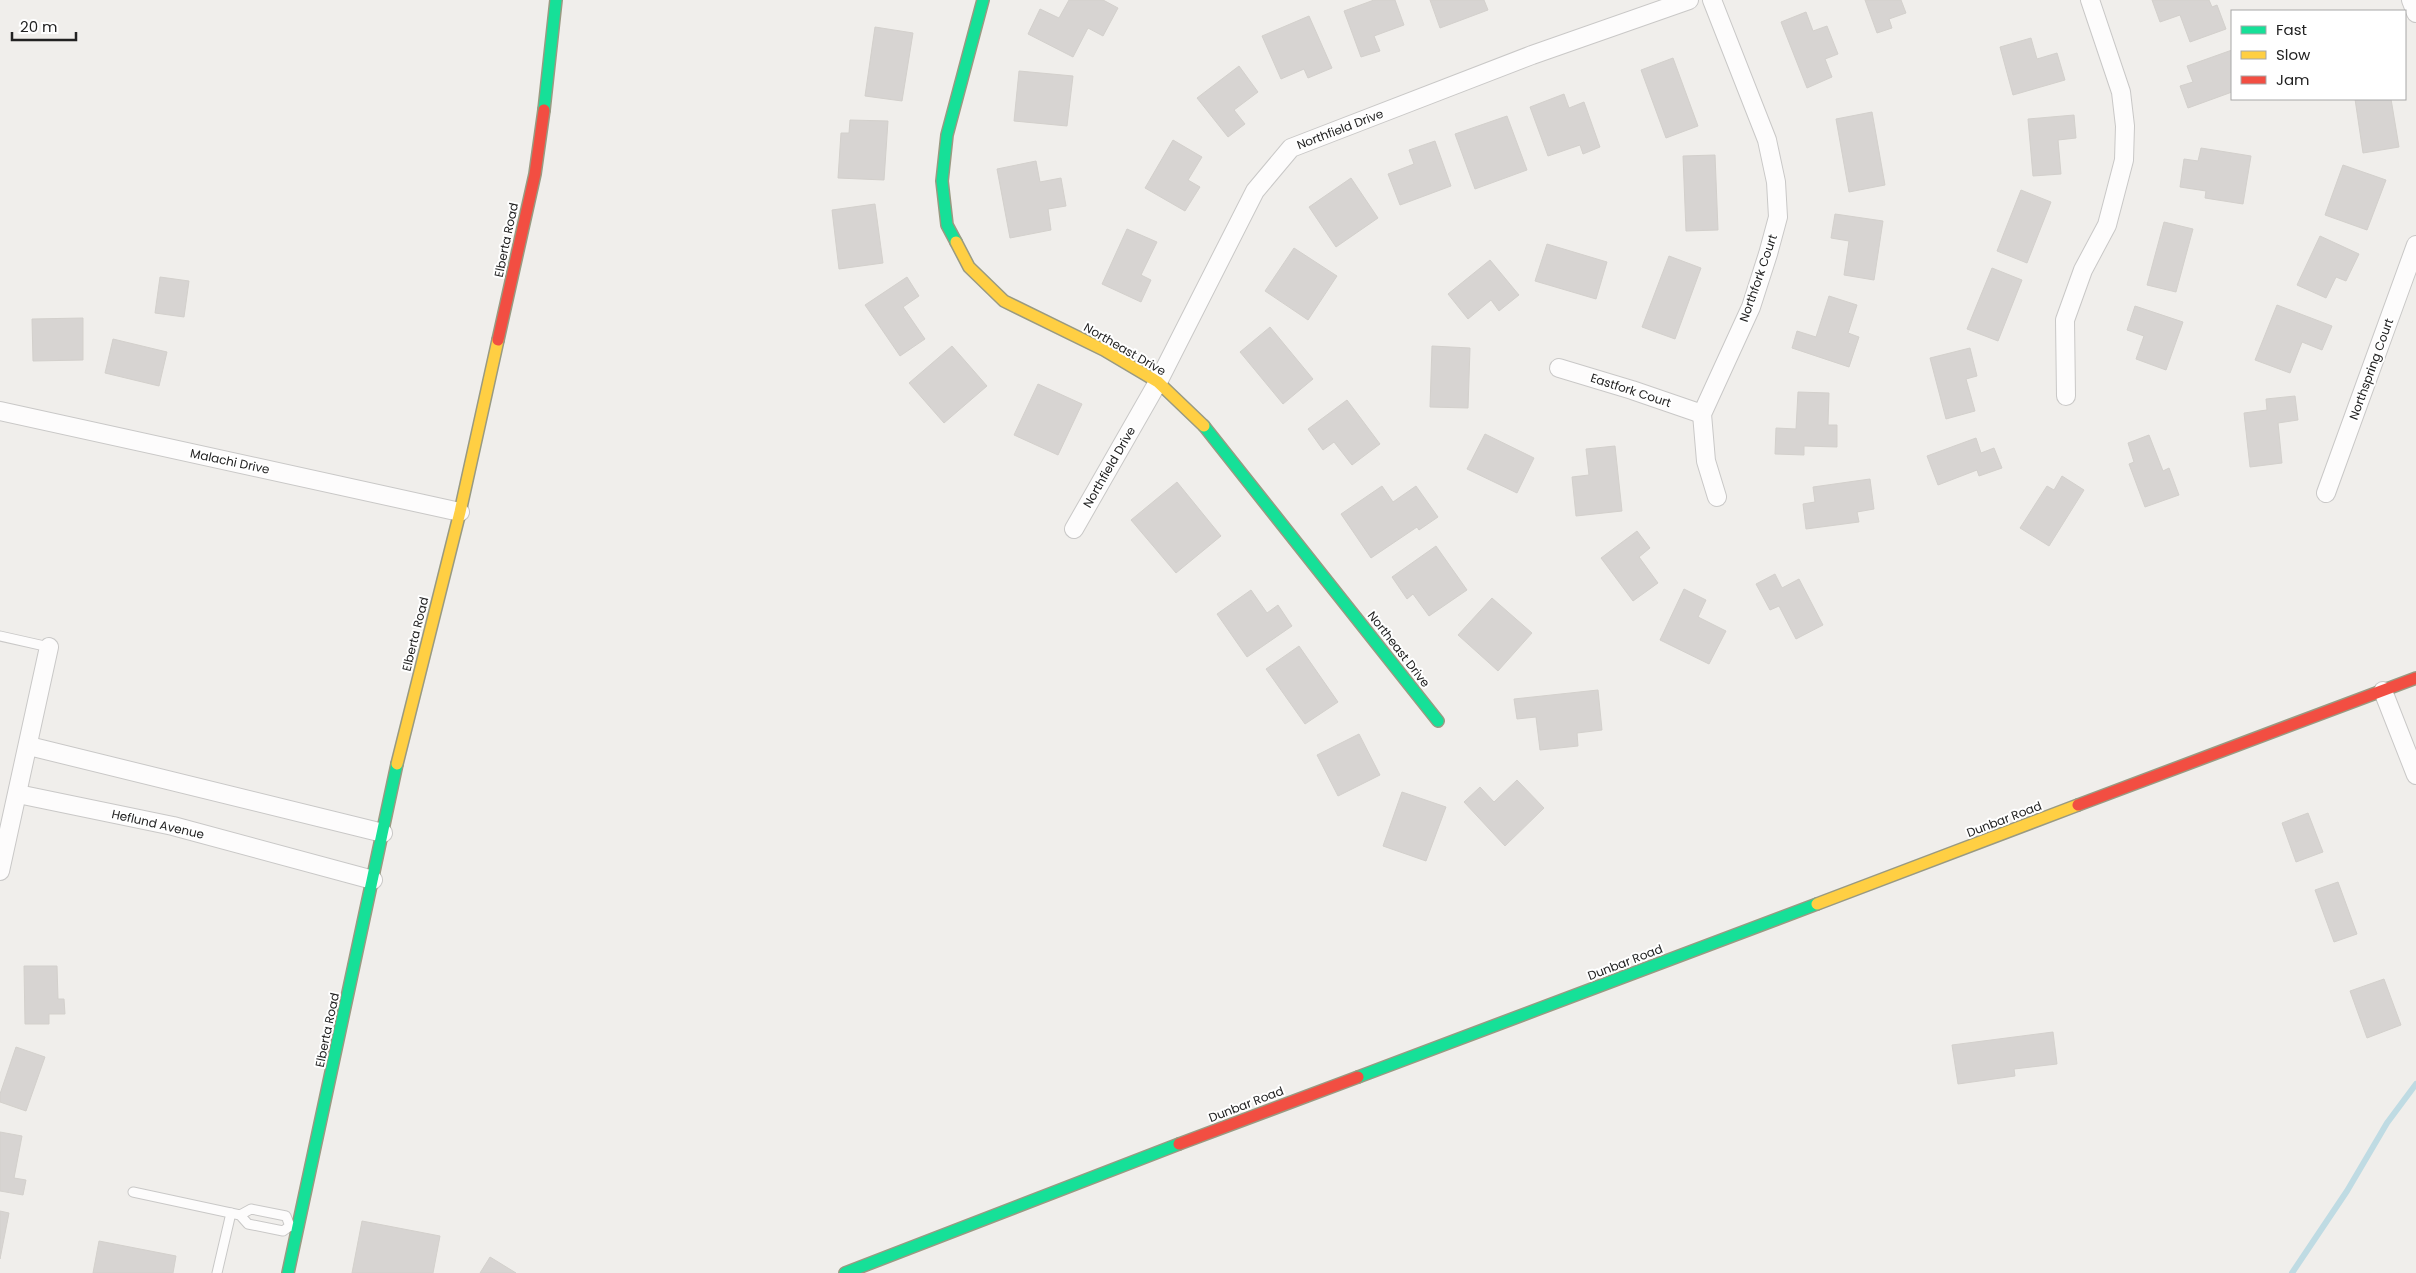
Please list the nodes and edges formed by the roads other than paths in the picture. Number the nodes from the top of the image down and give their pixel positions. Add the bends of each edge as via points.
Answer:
1 (556, 0) edge
2 (983, 0) edge
3 (1689, 0) edge
4 (1712, 0) edge
5 (2090, 0) edge
6 (2411, 0) edge
7 (2416, 14) edge
8 (2416, 245) edge
9 (1559, 368) dead end
10 (1158, 382) junction
11 (2066, 396) dead end
12 (0, 411) edge
13 (1702, 414) junction
14 (2326, 493) dead end
15 (1717, 497) dead end
16 (460, 512) junction
17 (1074, 529) dead end
18 (0, 636) edge
19 (49, 647) joint
20 (2416, 678) edge
21 (2383, 691) junction
22 (1438, 721) dead end
23 (29, 746) junction
24 (2416, 775) edge
25 (18, 794) junction
26 (383, 833) junction
27 (0, 871) edge
28 (373, 880) junction
29 (133, 1192) dead end
30 (235, 1214) junction
31 (294, 1227) junction
32 (217, 1273) edge
33 (288, 1273) edge
34 (845, 1273) edge

1 - 16 street, Elberta Road via 534,174
2 - 10 street, Northeast Drive via 947,135 942,181 947,225 969,267 1004,301 1104,350
3 - 10 street, Northfield Drive via 1532,55 1291,148 1255,191
4 - 13 street, Northfork Court via 1767,140 1776,182 1778,217 1751,306
5 - 11 street via 2121,92 2124,160 2106,225 2083,270 2065,320
6 - 7 street
8 - 14 street, Northspring Court
9 - 13 street, Eastfork Court
10 - 17 street, Northfield Drive
10 - 22 street, Northeast Drive via 1196,416 1224,448
12 - 16 street, Malachi Drive
13 - 15 street, Northfork Court via 1706,461
16 - 26 street, Elberta Road via 406,724
18 - 19 lane
19 - 23 street
20 - 21 street, Dunbar Road
21 - 24 street
21 - 34 street, Dunbar Road
23 - 25 street
23 - 26 street
25 - 27 street
25 - 28 street, Heflund Avenue via 173,826
26 - 28 street, Elberta Road
28 - 31 street, Elberta Road
29 - 30 lane
30 - 31 lane via 248,1224 257,1226 282,1231
30 - 31 lane via 250,1209 286,1216
30 - 32 lane
31 - 33 street, Elberta Road

